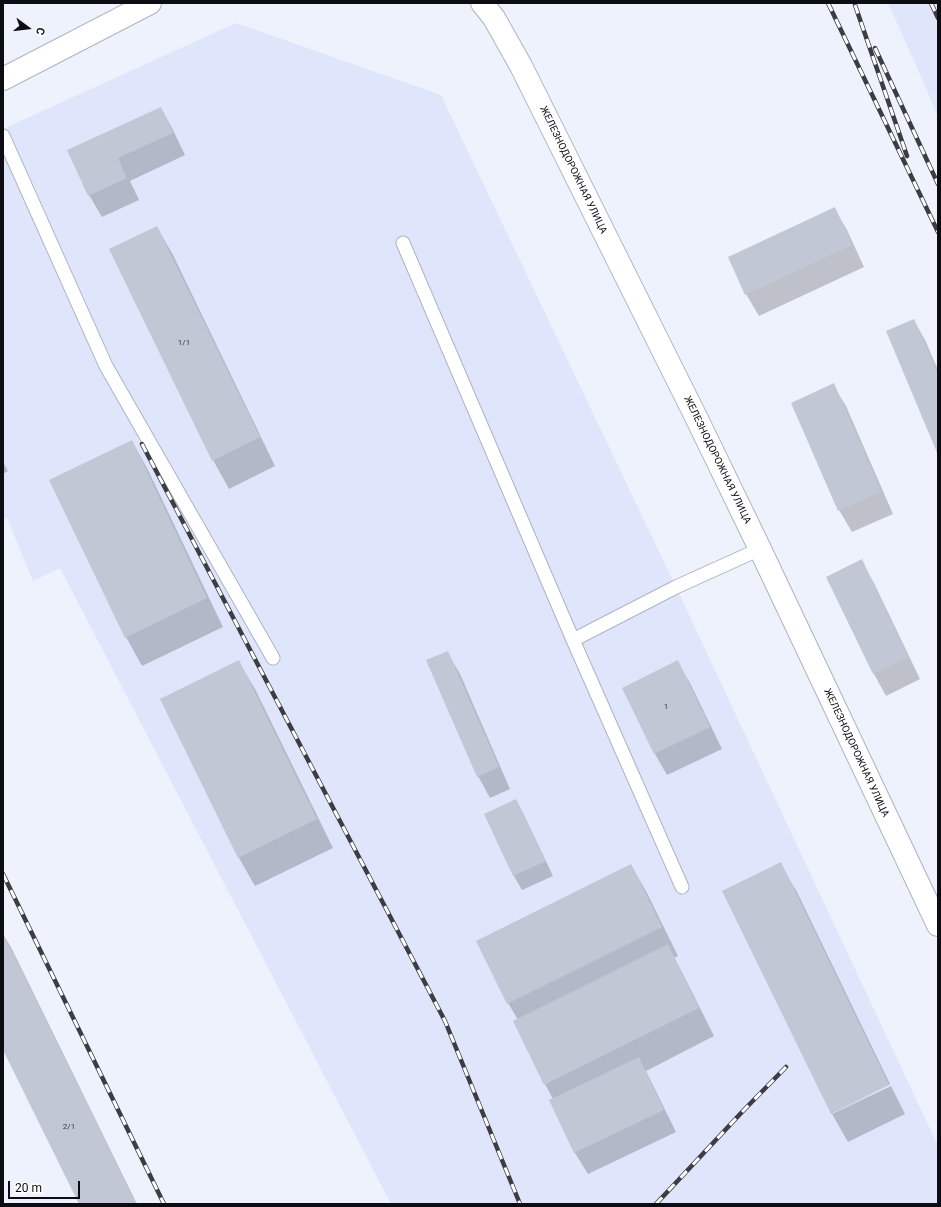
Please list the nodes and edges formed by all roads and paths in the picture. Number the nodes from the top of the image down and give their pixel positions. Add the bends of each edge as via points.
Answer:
1 (150, 3) edge
2 (482, 3) edge
3 (3, 79) edge
4 (3, 136) edge
5 (403, 243) dead end
6 (760, 549) junction
7 (573, 640) junction
8 (273, 658) dead end
9 (682, 887) dead end
10 (938, 925) edge

1 - 3 street
2 - 6 street, ЖЕЛЕЗНОДОРОЖНАЯ УЛИЦА via 494,18 521,66
4 - 8 lane via 106,366
5 - 7 lane
6 - 7 lane via 676,587
6 - 10 street, ЖЕЛЕЗНОДОРОЖНАЯ УЛИЦА
7 - 9 lane

